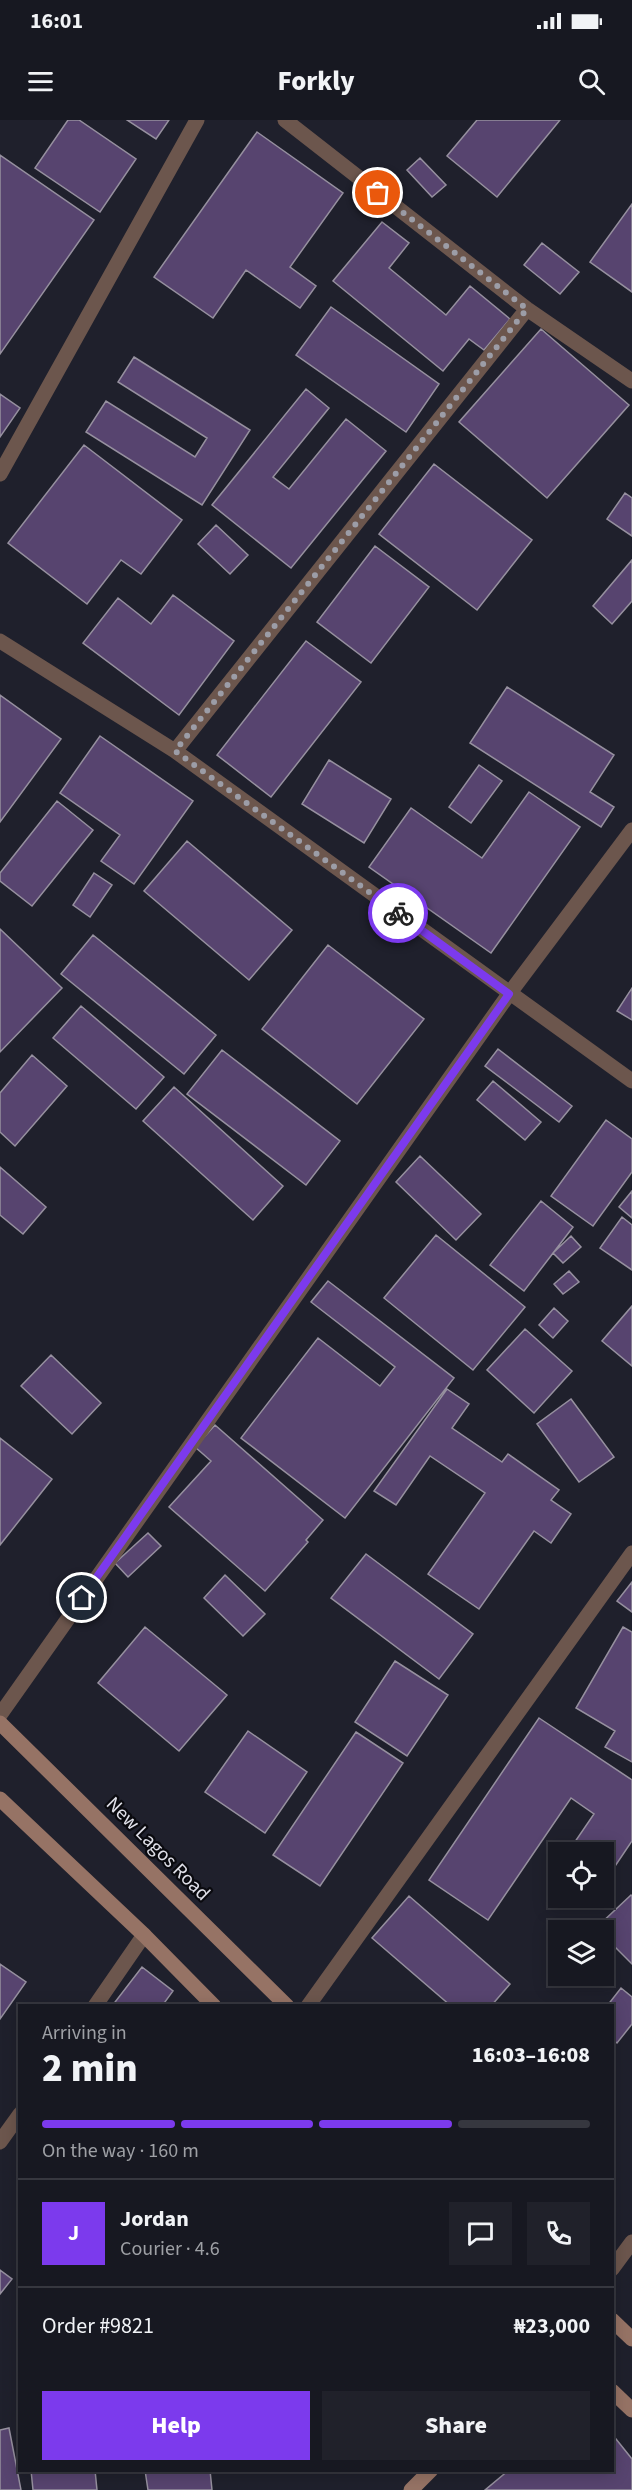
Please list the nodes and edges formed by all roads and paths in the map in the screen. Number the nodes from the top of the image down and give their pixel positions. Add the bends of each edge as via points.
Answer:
1 (197, 120) edge
2 (285, 120) edge
3 (527, 309) junction
4 (632, 381) edge
5 (0, 474) edge
6 (0, 641) edge
7 (175, 751) junction
8 (632, 830) edge
9 (509, 994) junction
10 (632, 1081) edge
11 (632, 1553) edge
12 (0, 1714) edge
13 (0, 1723) edge
14 (0, 1799) edge
15 (144, 1935) junction
16 (96, 2004) edge
17 (212, 2004) edge
18 (285, 2004) edge
19 (309, 2004) edge
20 (18, 2117) edge
21 (0, 2142) edge
22 (632, 2242) edge
23 (614, 2266) edge
24 (614, 2322) edge
25 (632, 2339) edge
26 (614, 2393) edge
27 (632, 2410) edge
28 (428, 2472) edge
29 (411, 2490) edge

1 - 5 street
2 - 3 street
3 - 4 street
3 - 7 street
6 - 7 street
7 - 9 street
8 - 9 street
9 - 10 street
9 - 12 street
11 - 19 street
13 - 18 main road, New Lagos Road
14 - 15 main road
15 - 16 street
15 - 17 main road
20 - 21 street
22 - 23 street
24 - 25 main road
26 - 27 main road
28 - 29 main road

